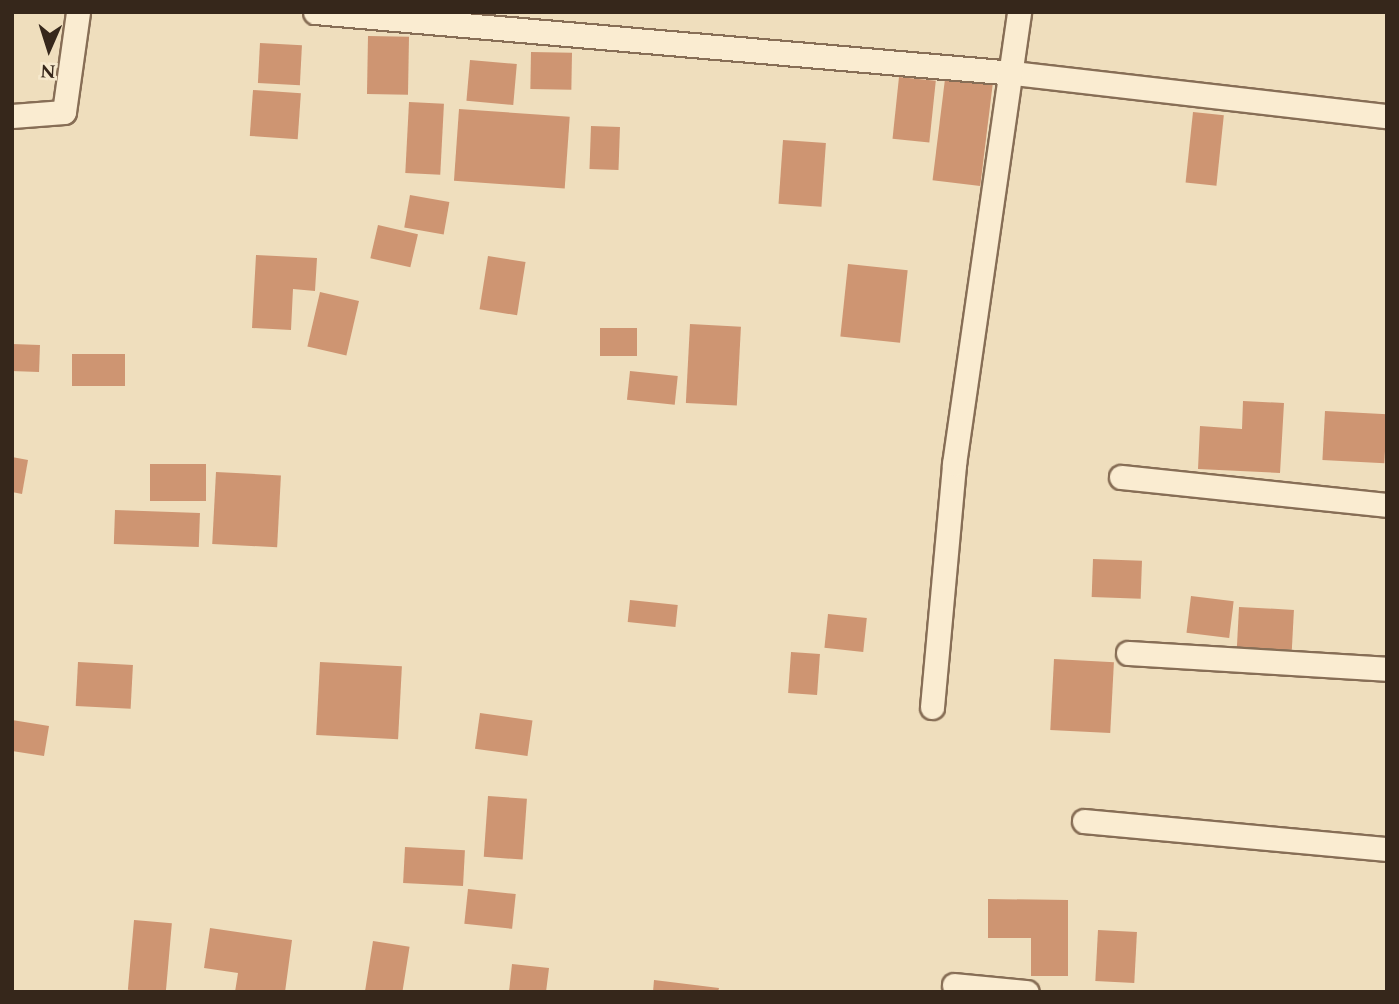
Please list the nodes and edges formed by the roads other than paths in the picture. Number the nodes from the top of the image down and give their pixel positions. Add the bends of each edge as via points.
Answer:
1 (78, 12) edge
2 (315, 12) edge
3 (1020, 12) edge
4 (1013, 73) junction
5 (12, 116) edge
6 (1387, 117) edge
7 (1121, 477) dead end
8 (1387, 505) edge
9 (1128, 653) dead end
10 (1387, 669) edge
11 (932, 707) dead end
12 (1084, 821) dead end
13 (1387, 849) edge
14 (954, 985) dead end
15 (1027, 992) edge

1 - 5 street via 64,112
2 - 4 street
3 - 4 street
4 - 6 street
4 - 11 street via 954,464
7 - 8 street
9 - 10 street
12 - 13 street
14 - 15 street

